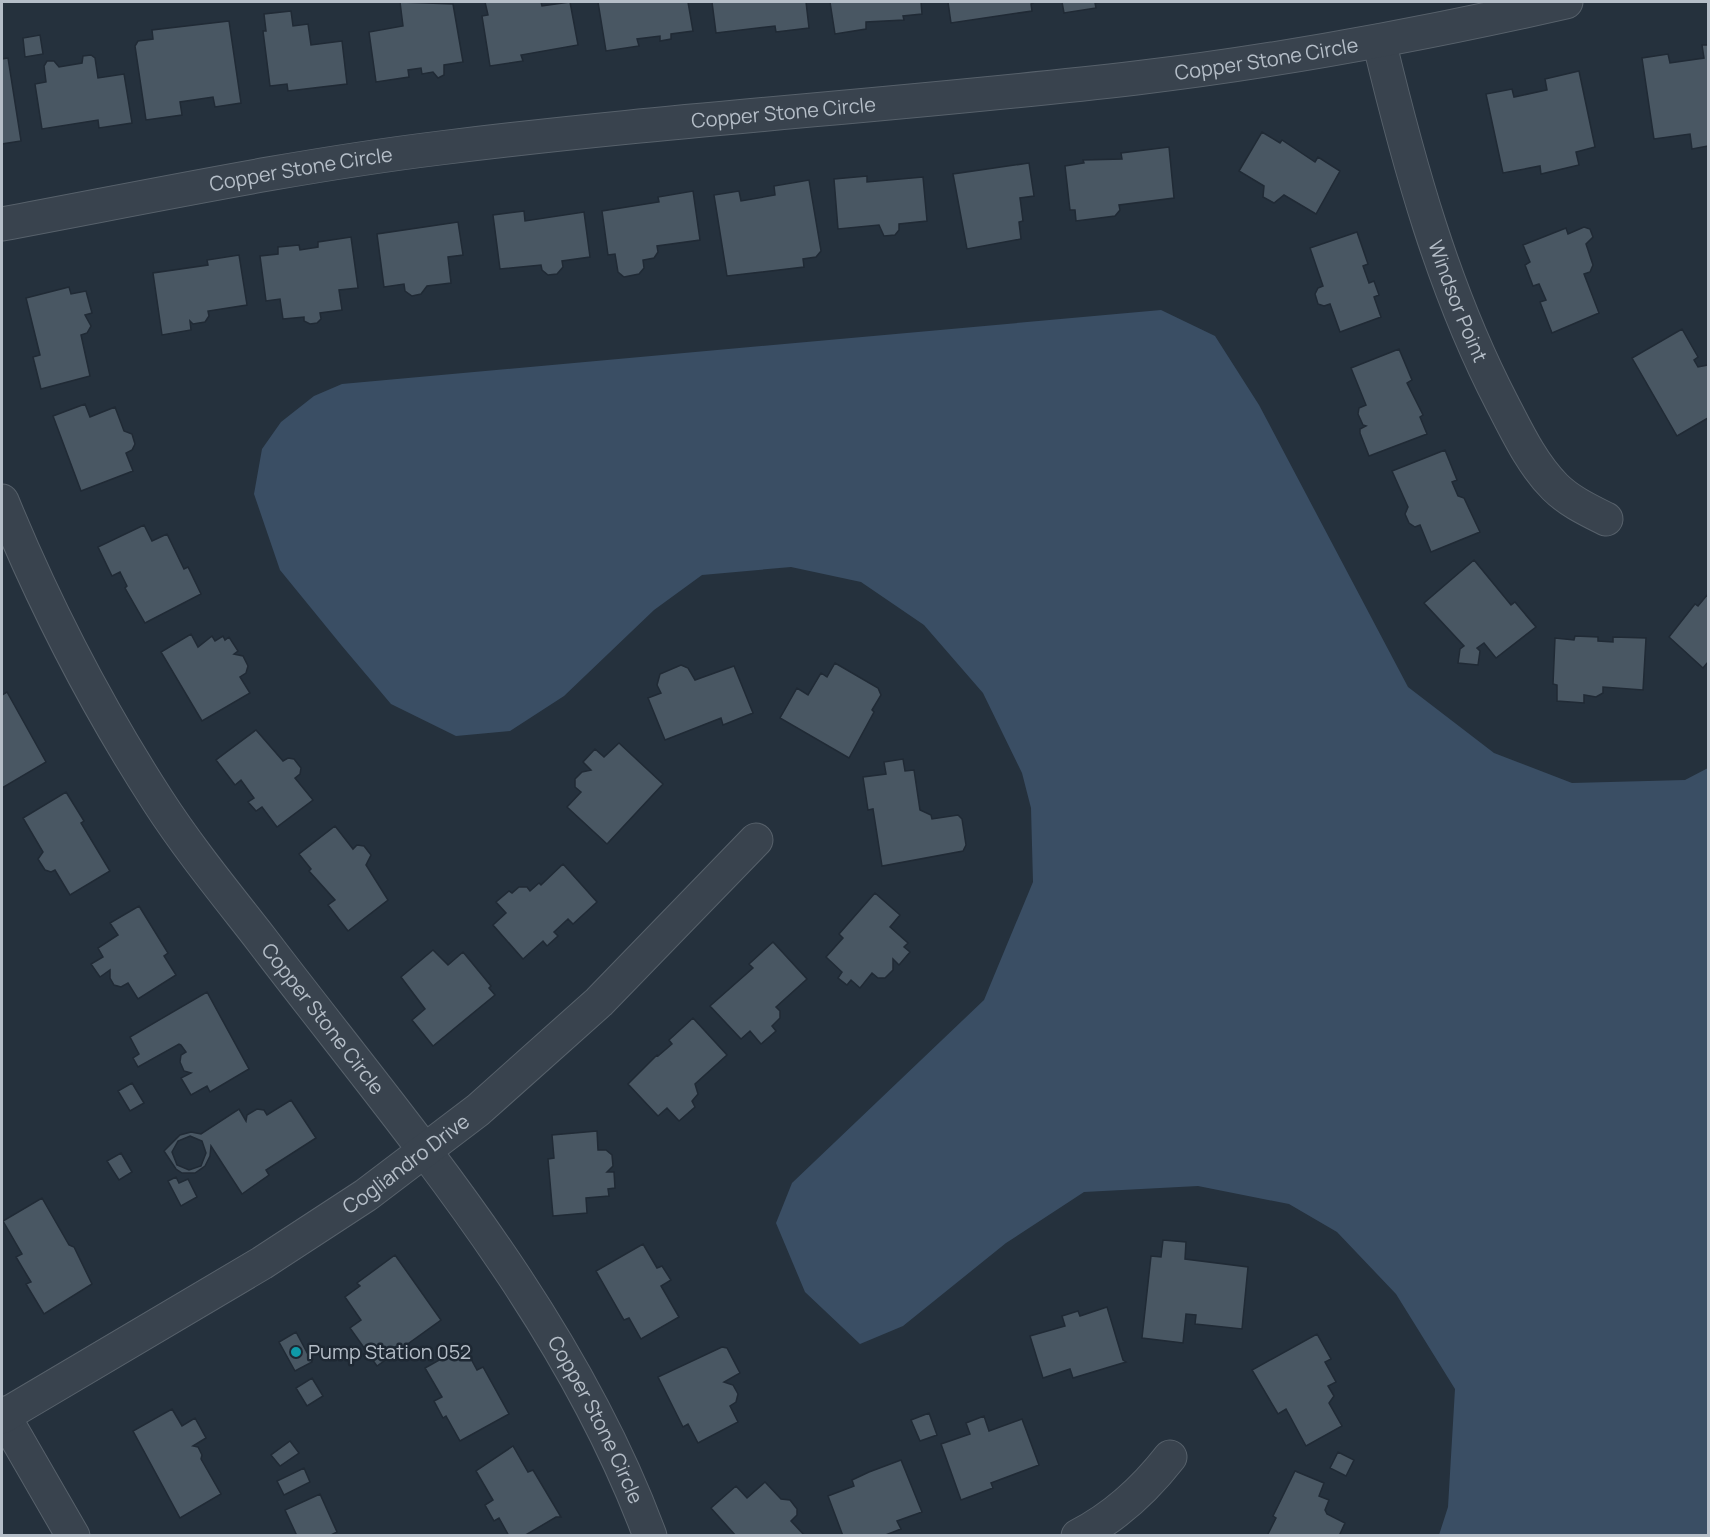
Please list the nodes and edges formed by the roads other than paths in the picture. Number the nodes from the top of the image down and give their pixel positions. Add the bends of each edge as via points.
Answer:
1 (1566, 2) edge
2 (1379, 41) junction
3 (2, 224) edge
4 (2, 501) edge
5 (1606, 519) dead end
6 (756, 840) dead end
7 (422, 1150) junction
8 (2, 1415) edge
9 (1170, 1457) dead end
10 (74, 1536) edge
11 (650, 1536) edge
12 (1078, 1536) edge

1 - 2 street, Copper Stone Circle
2 - 3 street, Copper Stone Circle via 1138,78 674,121 436,148
2 - 5 street, Windsor Point via 1433,238 1486,372 1521,440 1556,488
4 - 7 street, Copper Stone Circle via 53,620 92,694 159,803
6 - 7 street, Cogliandro Drive via 599,1002 478,1110
7 - 8 street, Cogliandro Drive via 366,1195 262,1263
7 - 11 street, Copper Stone Circle via 538,1312 605,1433
8 - 10 street
9 - 12 street via 1153,1480 1119,1510

